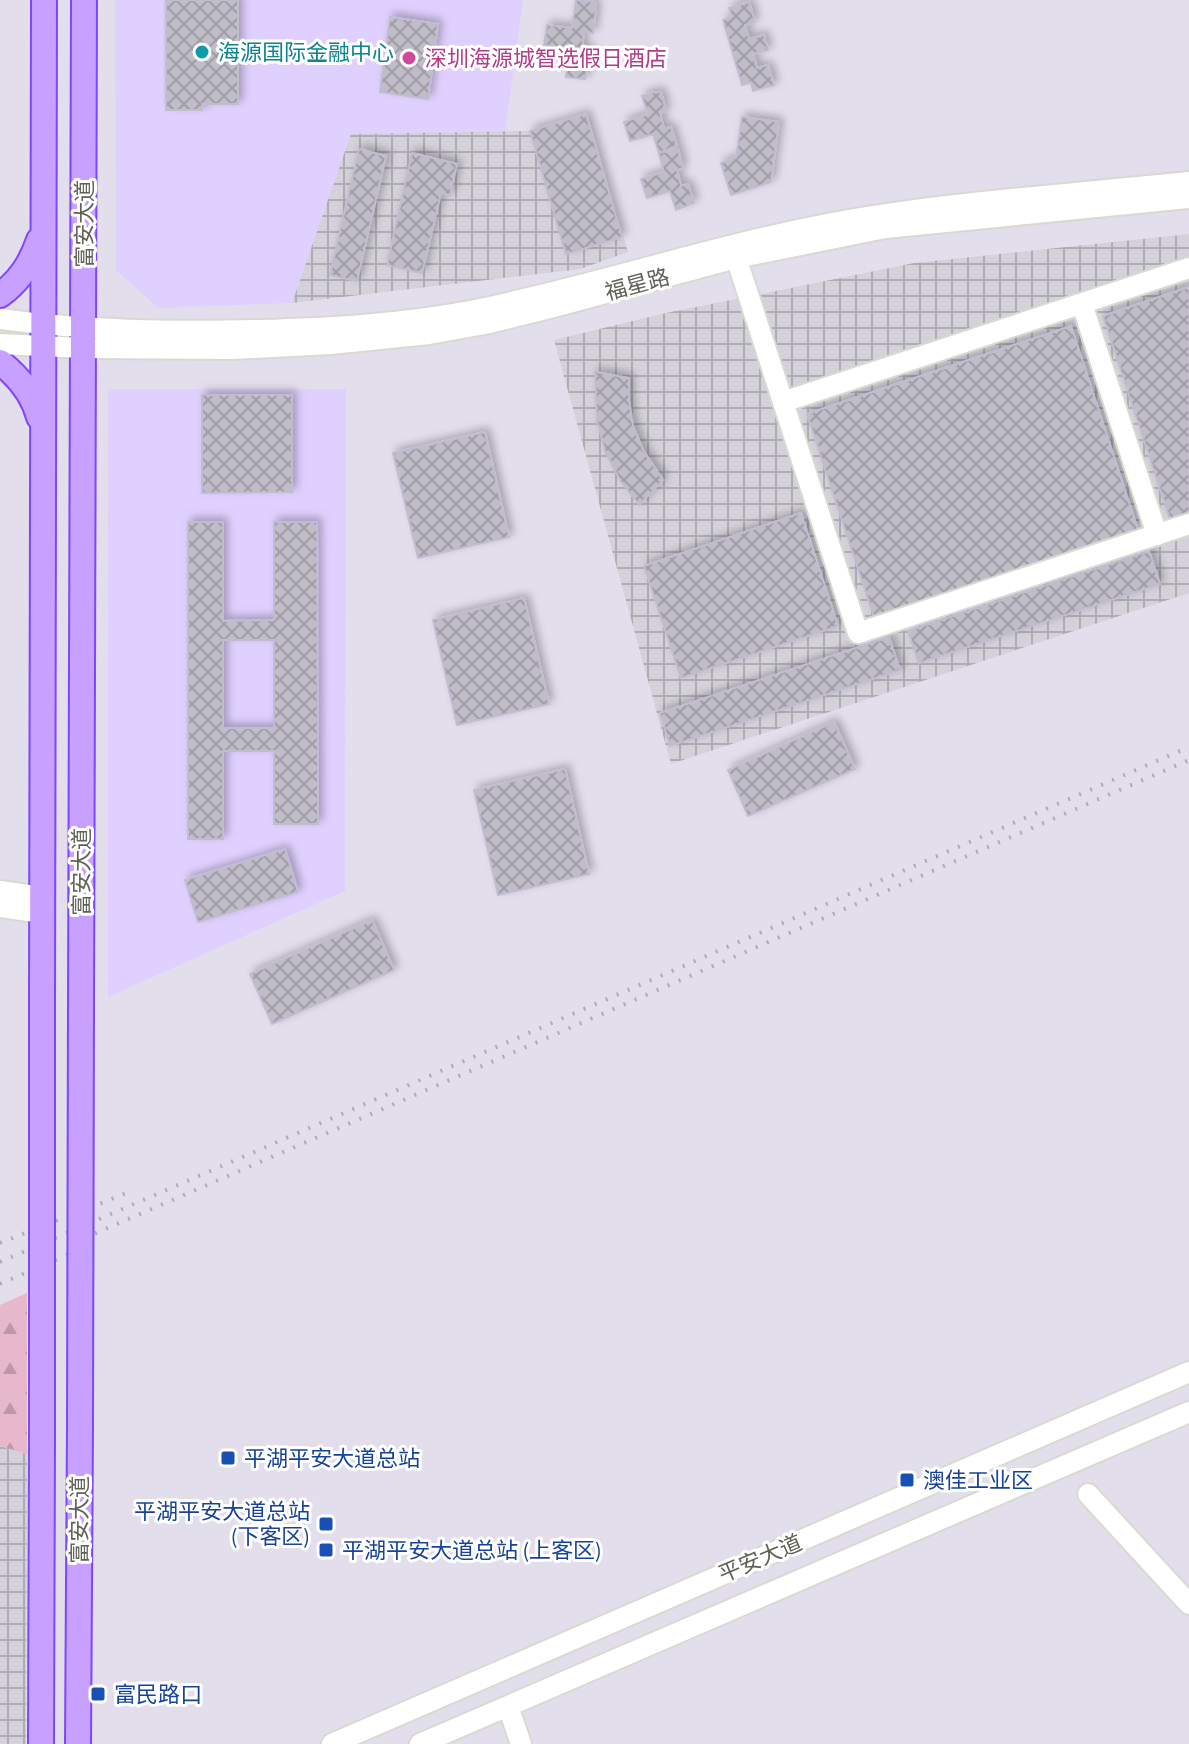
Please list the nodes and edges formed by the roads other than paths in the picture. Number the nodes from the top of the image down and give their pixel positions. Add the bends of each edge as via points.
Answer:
1 (44, 0) edge
2 (84, 0) edge
3 (43, 121) junction
4 (84, 121) junction
5 (1189, 182) edge
6 (1189, 198) edge
7 (43, 219) junction
8 (734, 251) junction
9 (1189, 268) edge
10 (0, 295) edge
11 (1082, 304) junction
12 (0, 319) edge
13 (43, 335) junction
14 (83, 338) junction
15 (0, 344) edge
16 (0, 362) edge
17 (783, 402) junction
18 (43, 433) junction
19 (43, 504) junction
20 (83, 505) junction
21 (1189, 524) edge
22 (1157, 535) junction
23 (0, 891) edge
24 (42, 905) junction
25 (0, 907) edge
26 (1189, 1372) edge
27 (1189, 1412) edge
28 (1088, 1494) dead end
29 (1189, 1604) edge
30 (508, 1706) junction
31 (41, 1742) edge
32 (78, 1744) edge
33 (332, 1744) edge
34 (420, 1744) edge
35 (521, 1744) edge

1 - 3 main road, 富安大道
2 - 4 main road, 富安大道
3 - 4 main road
3 - 7 main road, 富安大道
4 - 14 main road, 富安大道
5 - 8 street, 福星路 via 895,213 836,222
6 - 8 street, 福星路 via 885,228
7 - 10 main road via 33,258
7 - 13 main road, 富安大道
8 - 14 street, 福星路 via 550,308 429,334 282,347
8 - 17 street
9 - 11 street
11 - 17 street
11 - 22 street
12 - 13 street
13 - 14 street, 福星路
13 - 15 street
13 - 18 main road, 富安大道
14 - 20 main road, 富安大道
16 - 18 main road via 32,397
17 - 22 street via 858,633
18 - 19 main road, 富安大道
19 - 20 main road
19 - 24 main road, 富安大道
20 - 32 main road, 富安大道, bridge
21 - 22 street
23 - 24 street
24 - 25 street
24 - 31 main road, 富安大道, bridge
26 - 33 street, 平安大道
27 - 30 street, 平安大道
28 - 29 street
30 - 34 street, 平安大道
30 - 35 street

